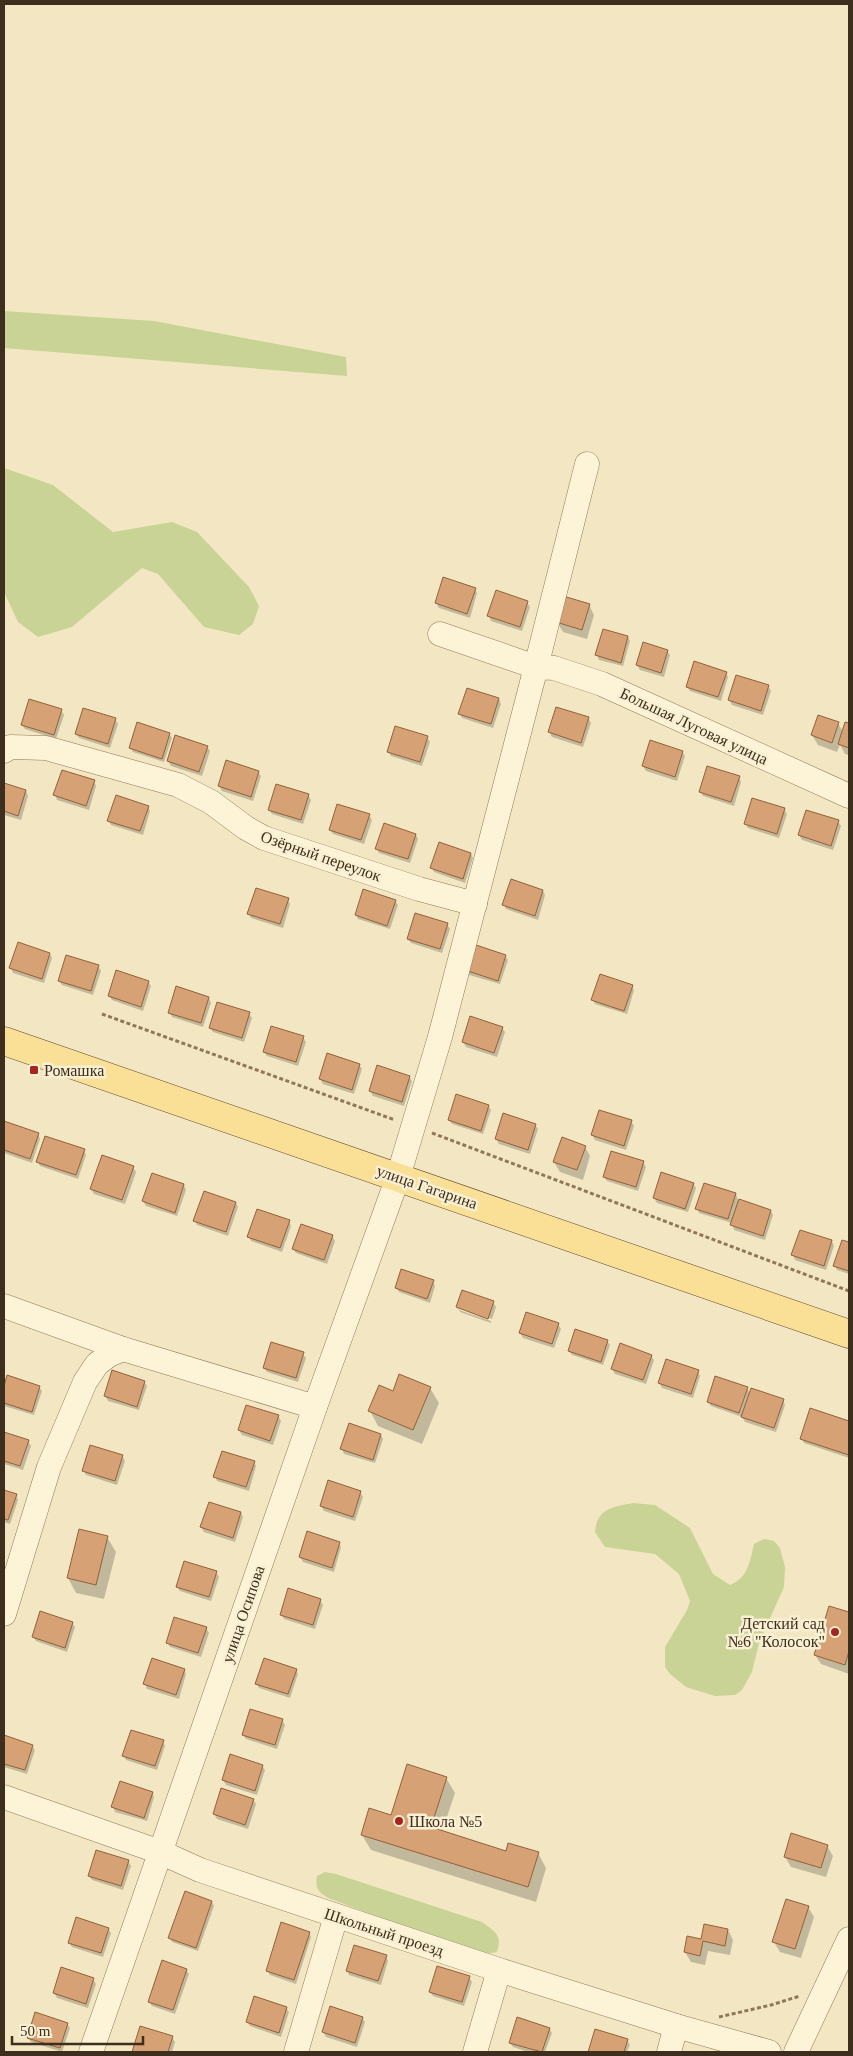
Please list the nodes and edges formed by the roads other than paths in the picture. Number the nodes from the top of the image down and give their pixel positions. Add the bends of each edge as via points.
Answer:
1 (588, 464) dead end
2 (440, 634) dead end
3 (536, 667) junction
4 (4, 751) edge
5 (849, 796) edge
6 (475, 904) junction
7 (4, 1041) edge
8 (398, 1177) junction
9 (4, 1306) edge
10 (849, 1334) edge
11 (123, 1349) junction
12 (315, 1407) junction
13 (4, 1614) edge
14 (4, 1797) edge
15 (160, 1852) junction
16 (336, 1916) junction
17 (849, 1939) edge
18 (499, 1970) junction
19 (676, 2026) junction
20 (92, 2052) edge
21 (296, 2052) edge
22 (475, 2052) edge
23 (669, 2052) edge
24 (769, 2052) edge
25 (789, 2052) edge
26 (797, 2052) edge

1 - 3 street, улица Осипова
2 - 3 street, Большая Луговая улица
3 - 5 street, Большая Луговая улица via 554,668 602,684
3 - 6 street, улица Осипова
4 - 6 street, Озёрный переулок via 10,747 46,748 178,786 211,802 264,838
6 - 8 street, улица Осипова
7 - 8 main road, улица Гагарина
8 - 10 main road, улица Гагарина
8 - 12 street, улица Осипова
9 - 11 street
11 - 12 street
11 - 13 street via 97,1364 85,1382 49,1467
12 - 15 street, улица Осипова
14 - 15 street, Школьный проезд
15 - 16 street, Школьный проезд via 200,1870
15 - 20 street, улица Осипова
16 - 18 street, Школьный проезд
16 - 21 street
17 - 26 street
18 - 19 street, Школьный проезд
18 - 22 street
19 - 23 street
19 - 24 street, Школьный проезд
25 - 26 street

